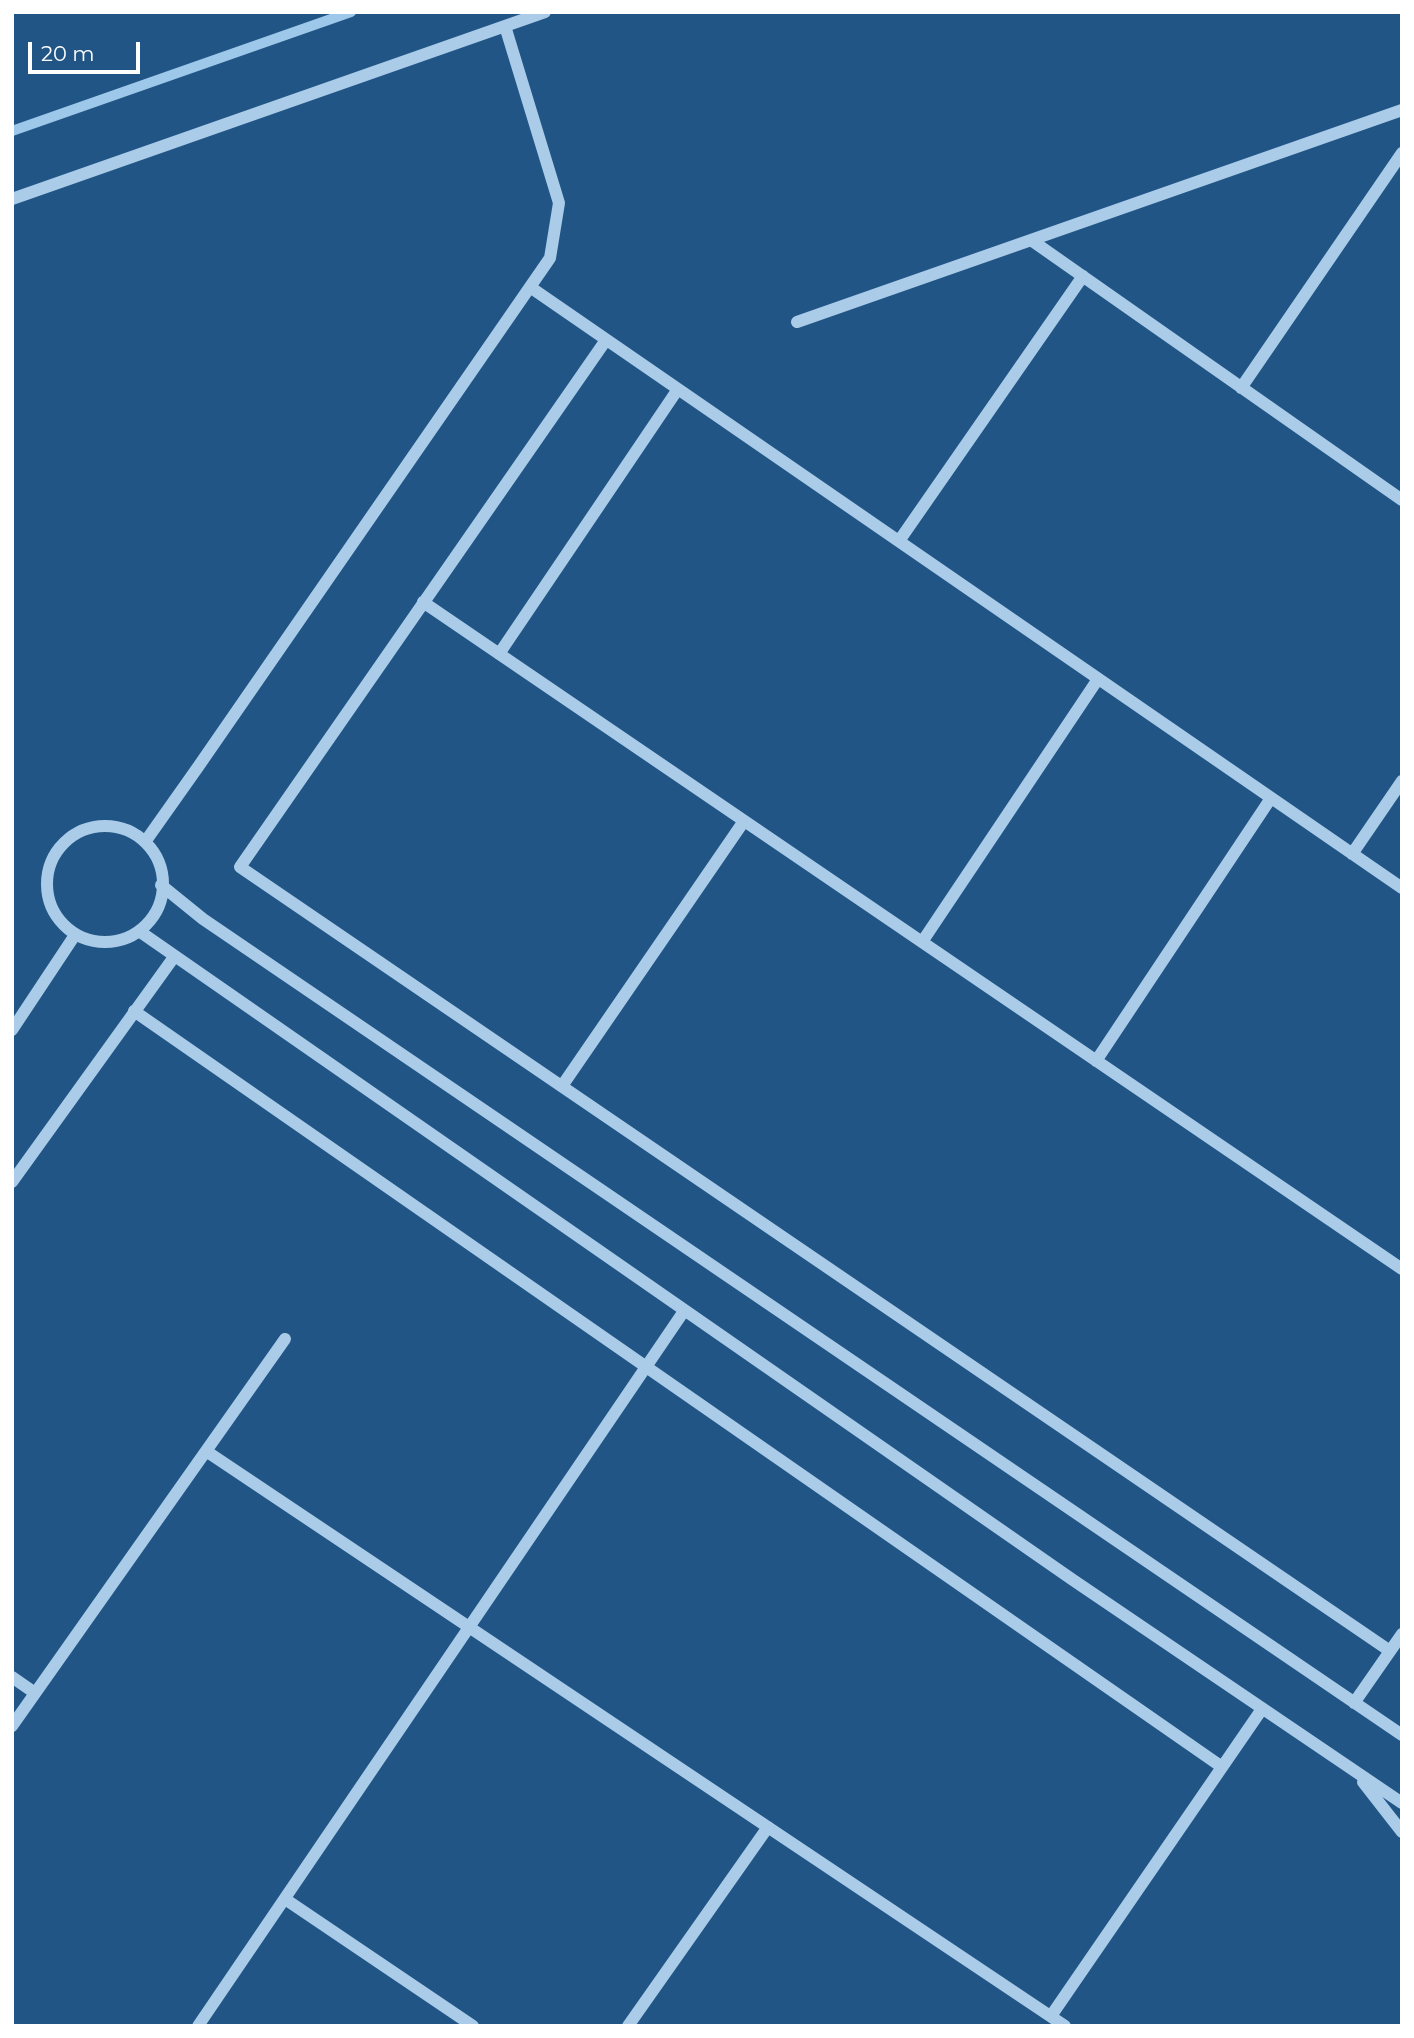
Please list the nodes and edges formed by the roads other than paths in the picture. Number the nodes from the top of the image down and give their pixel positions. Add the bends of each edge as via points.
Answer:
1 (545, 12) edge
2 (505, 26) junction
3 (1402, 110) edge
4 (1402, 153) edge
5 (12, 199) edge
6 (1031, 240) junction
7 (1083, 276) junction
8 (530, 287) junction
9 (797, 322) dead end
10 (606, 340) junction
11 (1241, 388) junction
12 (678, 389) junction
13 (1402, 500) edge
14 (898, 541) junction
15 (423, 602) junction
16 (499, 654) junction
17 (1098, 679) junction
18 (1402, 781) edge
19 (1271, 799) junction
20 (744, 821) junction
21 (145, 842) junction
22 (1352, 854) junction
23 (161, 885) junction
24 (1402, 888) edge
25 (139, 931) junction
26 (75, 935) junction
27 (922, 942) junction
28 (174, 957) junction
29 (134, 1011) junction
30 (12, 1030) edge
31 (1096, 1061) junction
32 (562, 1086) junction
33 (12, 1182) edge
34 (1402, 1269) edge
35 (684, 1311) junction
36 (285, 1339) dead end
37 (645, 1367) junction
38 (206, 1451) junction
39 (470, 1628) junction
40 (1402, 1634) edge
41 (1390, 1651) junction
42 (12, 1677) edge
43 (35, 1693) junction
44 (1354, 1703) junction
45 (1262, 1709) junction
46 (12, 1726) edge
47 (1399, 1732) edge
48 (1222, 1767) junction
49 (1355, 1771) junction
50 (1402, 1803) edge
51 (768, 1827) junction
52 (1402, 1832) edge
53 (285, 1899) junction
54 (1051, 2016) junction
55 (198, 2026) edge
56 (473, 2026) edge
57 (628, 2026) edge
58 (1065, 2026) edge

1 - 2 street
2 - 5 street
2 - 8 street via 559,203 550,258
3 - 6 street
4 - 11 street
6 - 7 street
6 - 9 street
7 - 11 street
7 - 14 street
8 - 10 street
8 - 21 street
10 - 12 street
10 - 15 street
11 - 13 street
12 - 14 street
12 - 16 street
14 - 17 street
15 - 16 street
15 - 32 street via 240,867
16 - 20 street
17 - 19 street
17 - 27 street
18 - 22 street
19 - 22 street
19 - 31 street
20 - 27 street
20 - 32 street
21 - 23 street via 161,868
21 - 26 street via 110,825 89,827 69,837 54,855 46,880 48,899 60,922
22 - 24 street
23 - 25 street via 155,913
23 - 44 street via 226,935
25 - 26 street via 120,940 97,942
25 - 28 street
26 - 30 street
27 - 31 street
28 - 29 street
28 - 35 street
29 - 33 street
29 - 37 street
31 - 34 street
32 - 41 street
35 - 37 street
35 - 45 street
36 - 38 street
37 - 39 street
37 - 48 street
38 - 39 street
38 - 43 street
39 - 51 street
39 - 53 street
40 - 41 street
41 - 44 street
42 - 43 street
43 - 46 street
44 - 47 street
45 - 48 street
45 - 49 street
48 - 54 street
49 - 50 street
49 - 52 street
51 - 54 street
51 - 57 street
53 - 55 street
53 - 56 street
54 - 58 street

